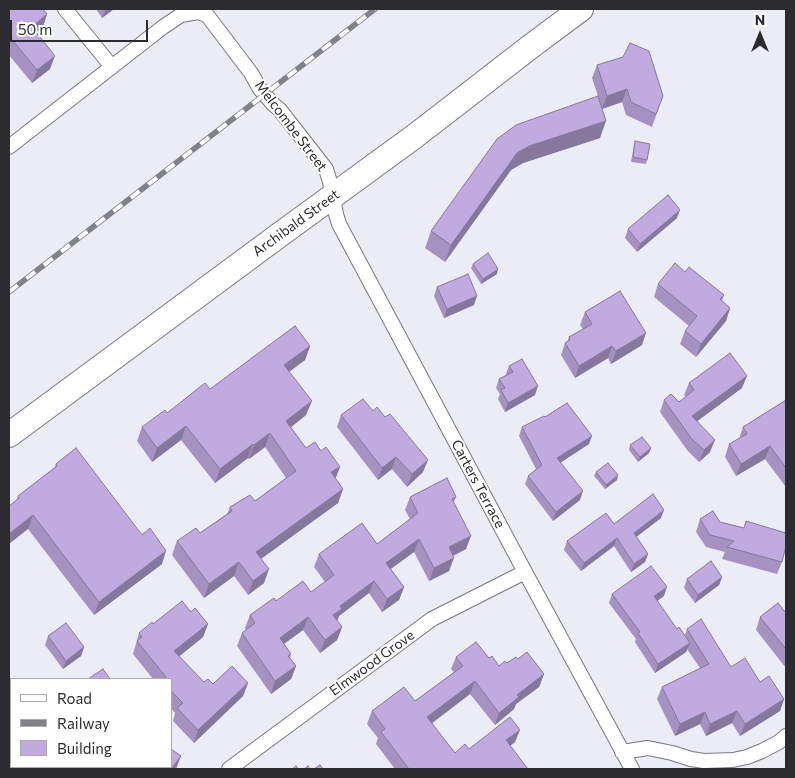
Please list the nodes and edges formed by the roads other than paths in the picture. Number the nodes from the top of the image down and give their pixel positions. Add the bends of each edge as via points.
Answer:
1 (64, 9) edge
2 (582, 9) edge
3 (199, 10) edge
4 (112, 67) junction
5 (9, 147) edge
6 (333, 196) junction
7 (9, 435) edge
8 (525, 572) junction
9 (786, 736) edge
10 (622, 752) junction
11 (229, 769) edge
12 (632, 769) edge

1 - 4 street
2 - 6 highway, Archibald Street
3 - 4 street, Melcombe Street via 180,14
3 - 6 street, Melcombe Street via 210,18 252,73 260,90 280,110 326,169
4 - 5 street, Melcombe Street
6 - 7 highway, Archibald Street
6 - 8 street, Carters Terrace via 339,224
8 - 10 street, Carters Terrace
8 - 11 street, Elmwood Grove via 432,619
9 - 10 street via 747,758 733,760 704,761 648,748
10 - 12 street, Carters Terrace

